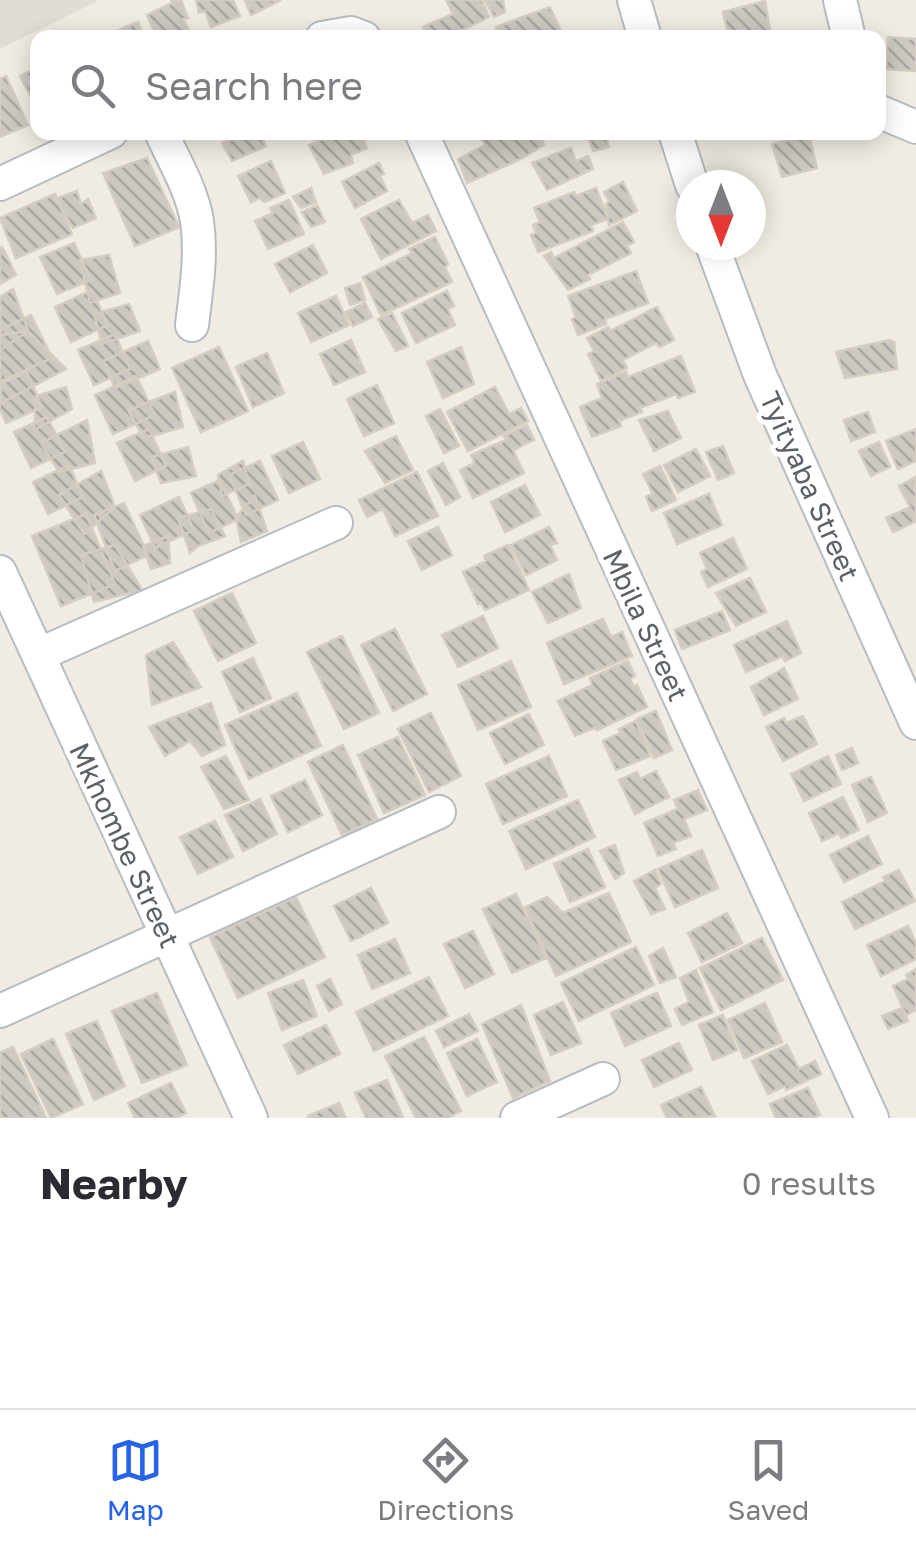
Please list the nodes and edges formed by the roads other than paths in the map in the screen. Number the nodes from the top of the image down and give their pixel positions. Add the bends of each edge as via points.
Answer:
1 (634, 0) edge
2 (840, 0) edge
3 (643, 30) edge
4 (847, 30) edge
5 (886, 115) edge
6 (916, 127) edge
7 (94, 140) edge
8 (164, 140) edge
9 (425, 140) edge
10 (678, 140) edge
11 (687, 170) edge
12 (0, 184) edge
13 (718, 260) edge
14 (192, 325) dead end
15 (336, 524) dead end
16 (0, 572) edge
17 (38, 655) junction
18 (916, 723) edge
19 (439, 812) dead end
20 (167, 935) junction
21 (0, 1011) edge
22 (603, 1079) dead end
23 (250, 1118) edge
24 (516, 1118) edge
25 (872, 1118) edge

1 - 3 street
2 - 4 street
5 - 6 street
7 - 12 street
8 - 14 street via 197,219
9 - 25 street, Mbila Street
10 - 11 street
13 - 18 street, Tyityaba Street via 760,375
15 - 17 street
16 - 17 street, Mkhombe Street
17 - 20 street, Mkhombe Street
19 - 20 street
20 - 21 street
20 - 23 street, Mkhombe Street
22 - 24 street

